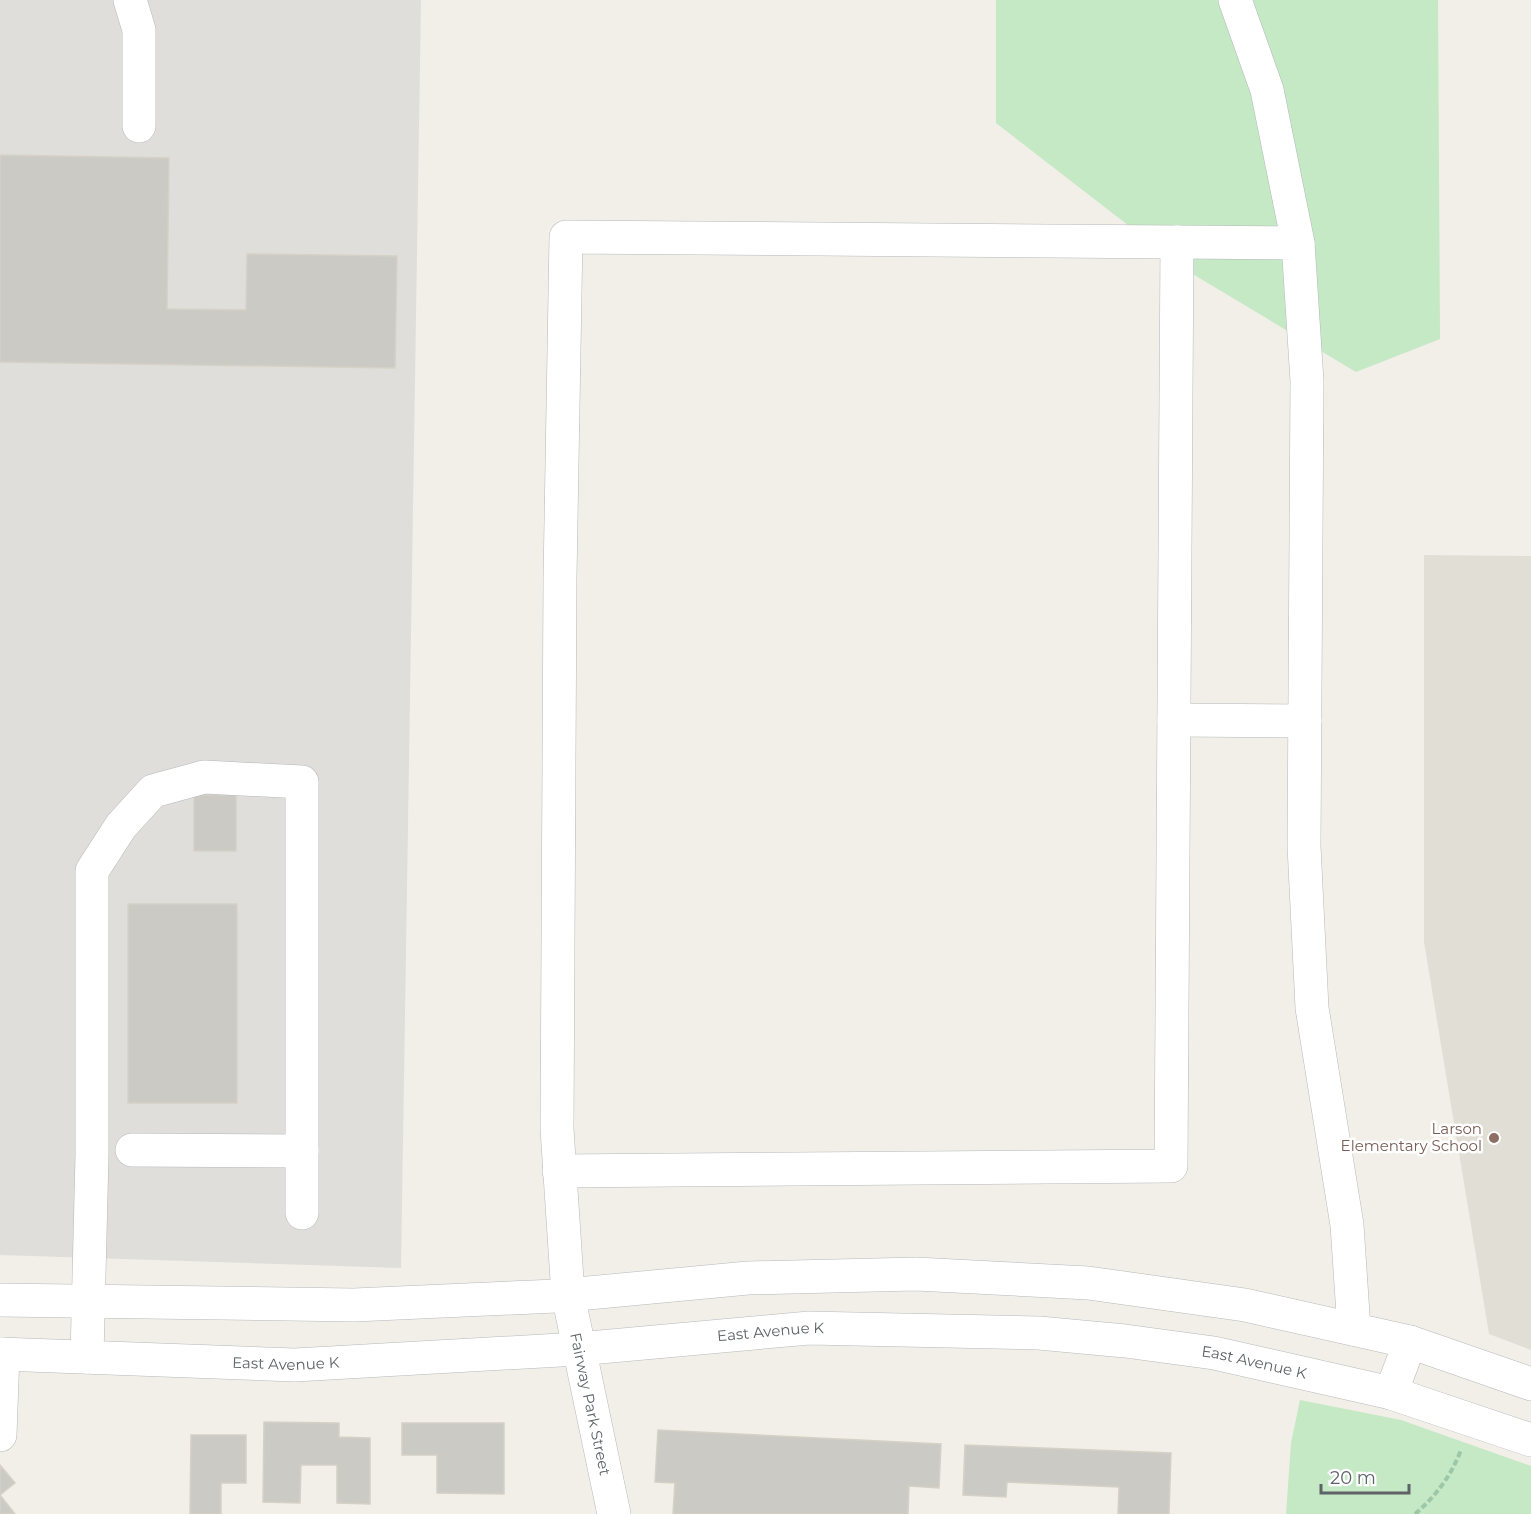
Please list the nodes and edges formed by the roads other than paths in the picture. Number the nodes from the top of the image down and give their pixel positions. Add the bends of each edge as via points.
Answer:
1 (130, 0) edge
2 (1235, 0) edge
3 (139, 126) dead end
4 (1177, 242) junction
5 (1298, 243) junction
6 (1174, 720) junction
7 (1305, 721) junction
8 (132, 1150) dead end
9 (302, 1151) junction
10 (559, 1171) junction
11 (302, 1213) dead end
12 (568, 1295) junction
13 (0, 1300) edge
14 (89, 1304) junction
15 (1354, 1329) junction
16 (1410, 1342) junction
17 (578, 1349) junction
18 (2, 1354) edge
19 (87, 1357) junction
20 (1531, 1384) edge
21 (1391, 1393) junction
22 (0, 1435) edge
23 (1531, 1440) edge
24 (614, 1514) edge

1 - 3 street via 139,30
2 - 5 street via 1267,90
4 - 5 street
4 - 6 street
4 - 10 street, Fairway Park Street via 566,237 560,590
5 - 7 street via 1307,381
6 - 7 street
6 - 10 street via 1171,1166
7 - 15 street via 1304,846 1312,1008 1347,1225
8 - 9 street
9 - 11 street
9 - 14 street via 302,782 204,777 153,791 121,826 92,871
10 - 12 street, Fairway Park Street
12 - 14 street via 354,1305
12 - 15 street via 748,1278 916,1274 1088,1283 1245,1305
12 - 17 street, Fairway Park Street
13 - 14 street
14 - 19 street
15 - 16 street
16 - 20 street
16 - 21 street
17 - 19 street, East Avenue K via 295,1365
17 - 21 street, East Avenue K via 809,1328 1039,1333 1214,1353
17 - 24 street, Fairway Park Street
18 - 19 street, East Avenue K
18 - 22 street
21 - 23 street, East Avenue K

